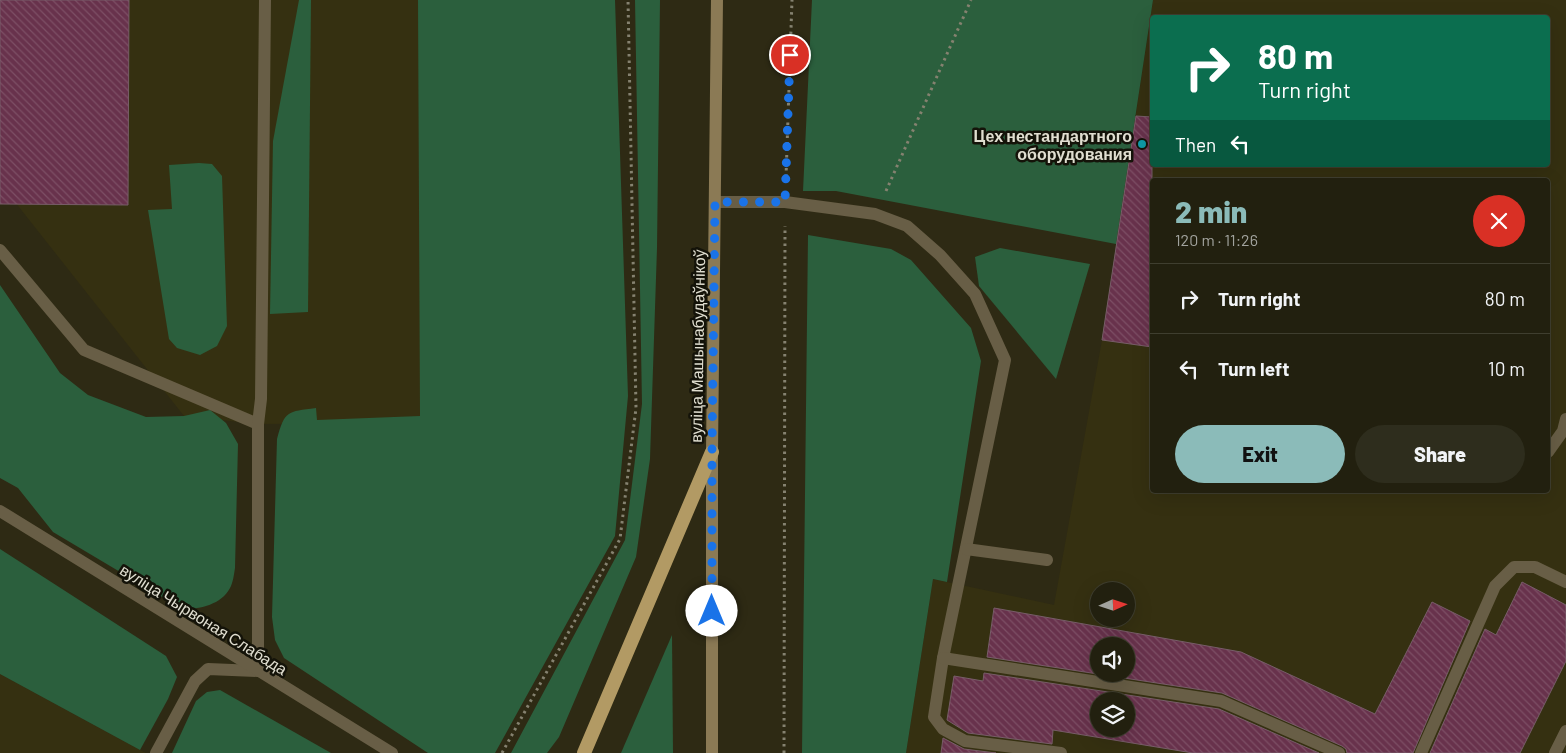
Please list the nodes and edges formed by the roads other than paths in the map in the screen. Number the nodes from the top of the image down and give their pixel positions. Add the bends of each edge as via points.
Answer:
1 (265, 0) edge
2 (717, 0) edge
3 (715, 202) junction
4 (0, 250) edge
5 (1566, 420) edge
6 (258, 424) junction
7 (1550, 449) edge
8 (712, 452) junction
9 (0, 512) edge
10 (966, 549) junction
11 (1047, 560) dead end
12 (1566, 582) edge
13 (943, 658) junction
14 (258, 671) junction
15 (1566, 731) edge
16 (156, 753) edge
17 (392, 753) edge
18 (584, 753) edge
19 (712, 753) edge
20 (1061, 753) edge
21 (1338, 753) edge
22 (1421, 753) edge
23 (1556, 753) edge

1 - 6 street via 261,399
2 - 3 main road, вуліца Машынабудаўнікоў
3 - 8 main road, вуліца Машынабудаўнікоў
3 - 10 street via 785,202 876,214 907,226 940,255 975,294 1005,360
4 - 6 street via 84,350
5 - 7 street via 1563,431
6 - 14 street
8 - 18 highway
8 - 19 main road, вуліца Машынабудаўнікоў
9 - 14 street, вуліца Чырвоная Слабада
10 - 11 street
10 - 13 street
12 - 22 street via 1536,566 1514,567 1495,586
13 - 20 street via 934,717 943,729 964,741
13 - 21 street via 1222,701
14 - 16 street via 208,669 195,681
14 - 17 street, вуліца Чырвоная Слабада
15 - 23 street

